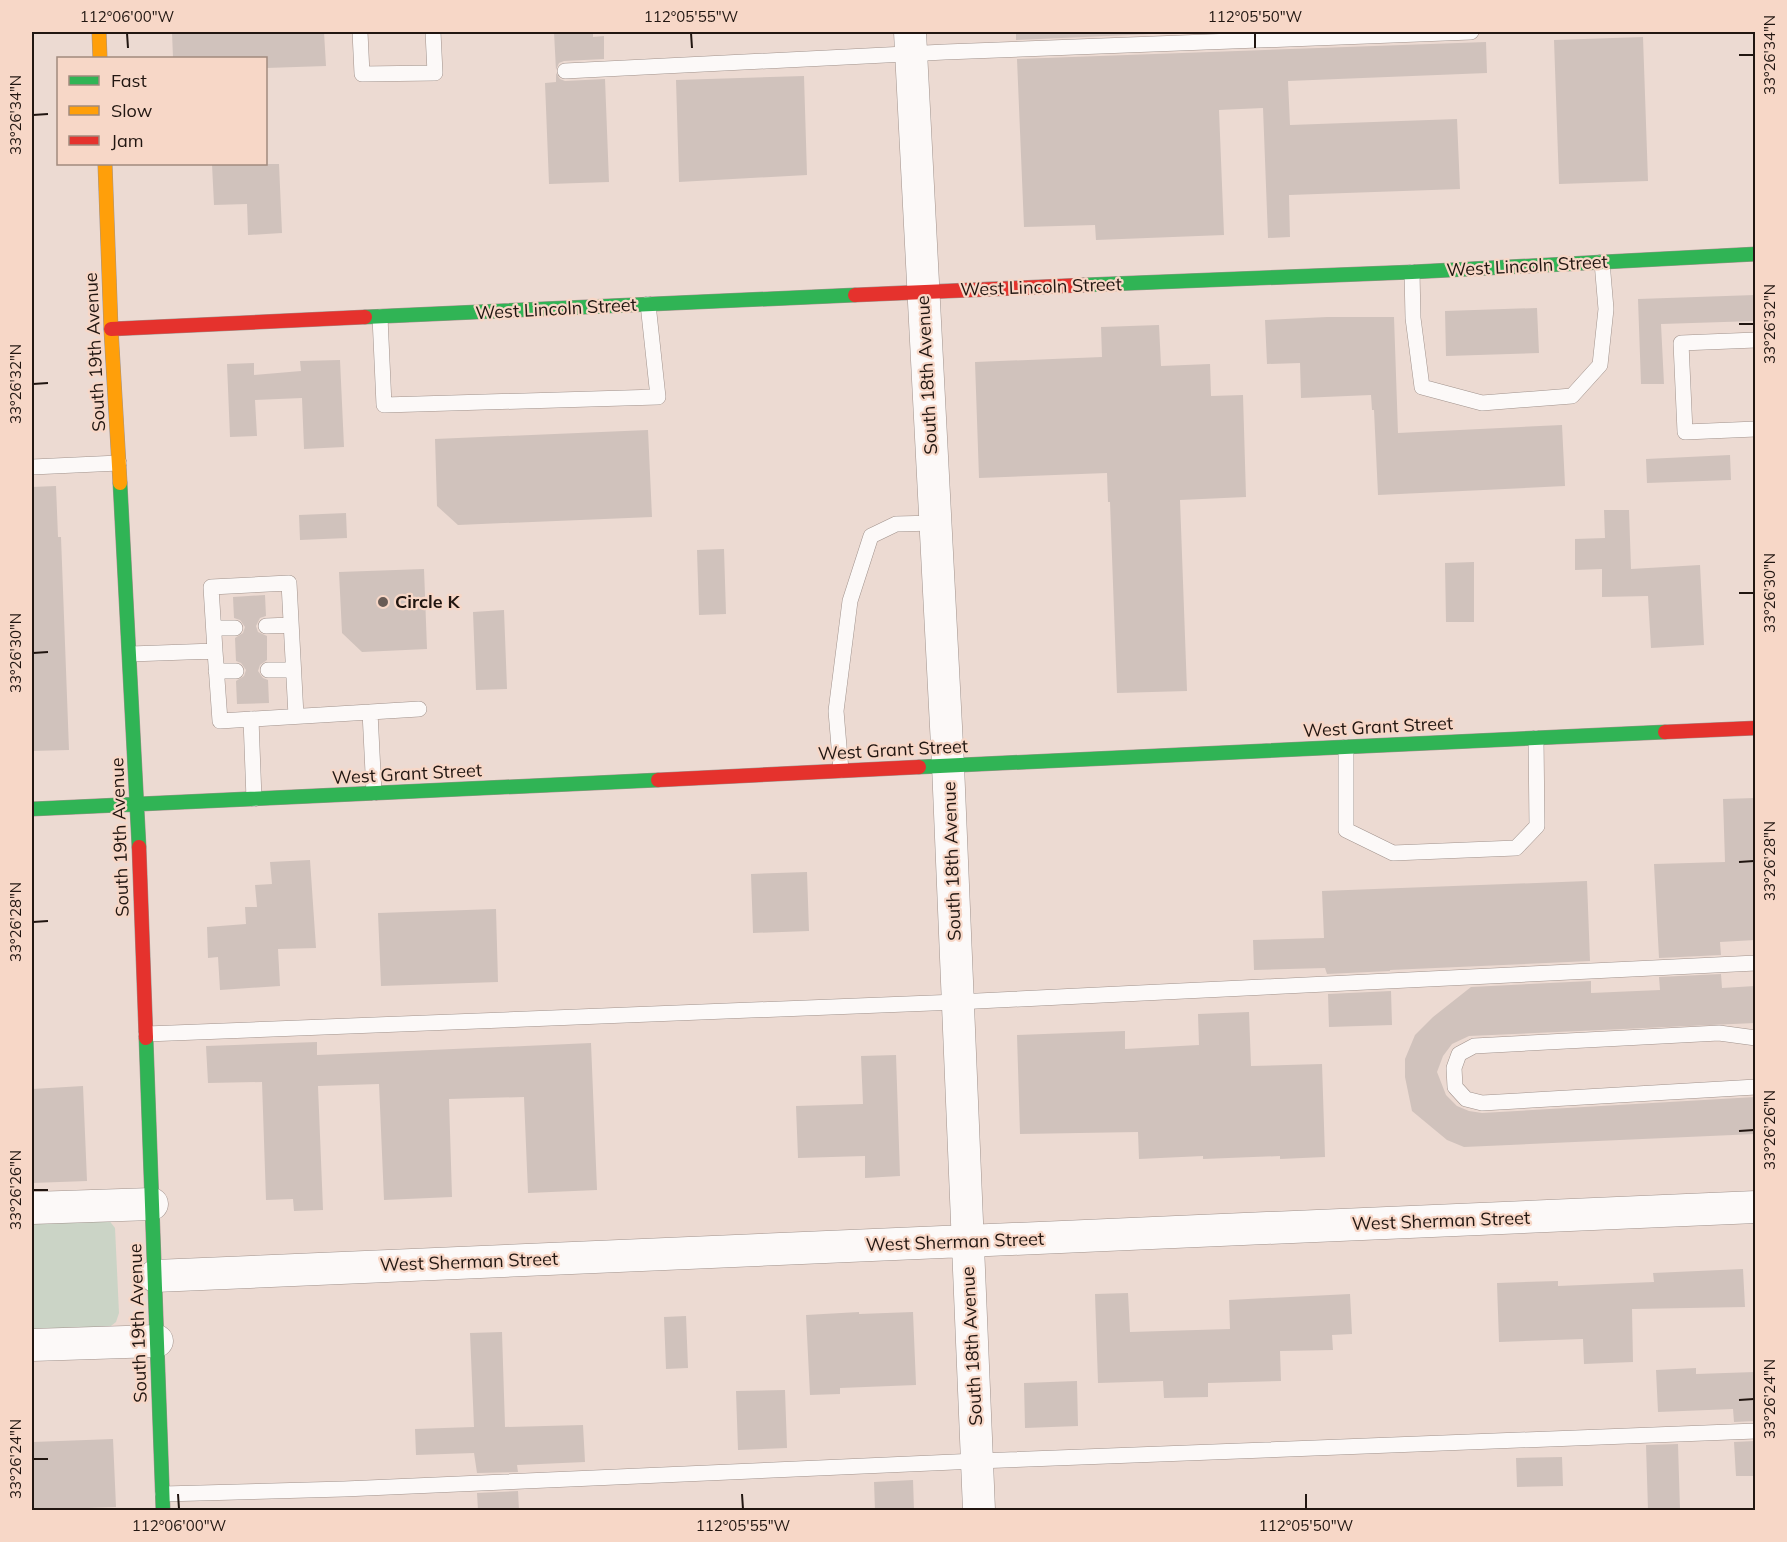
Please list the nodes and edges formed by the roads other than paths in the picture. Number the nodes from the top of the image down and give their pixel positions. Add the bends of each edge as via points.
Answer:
1 (99, 32) edge
2 (360, 32) edge
3 (433, 32) edge
4 (1471, 32) edge
5 (911, 43) edge
6 (100, 57) edge
7 (565, 71) dead end
8 (105, 165) edge
9 (1755, 254) edge
10 (1602, 262) junction
11 (1412, 272) junction
12 (922, 292) junction
13 (648, 304) junction
14 (380, 317) junction
15 (111, 329) junction
16 (1755, 340) edge
17 (1755, 429) edge
18 (119, 463) junction
19 (32, 466) edge
20 (935, 523) junction
21 (291, 625) junction
22 (266, 626) dead end
23 (213, 628) junction
24 (235, 628) dead end
25 (215, 651) junction
26 (130, 654) junction
27 (268, 670) dead end
28 (293, 670) junction
29 (216, 671) junction
30 (236, 671) dead end
31 (419, 709) dead end
32 (370, 712) junction
33 (296, 716) junction
34 (251, 719) junction
35 (1755, 729) edge
36 (1536, 738) junction
37 (1346, 747) junction
38 (948, 765) junction
39 (841, 771) junction
40 (374, 793) junction
41 (254, 799) junction
42 (137, 805) junction
43 (32, 809) edge
44 (1755, 963) edge
45 (957, 1002) junction
46 (146, 1034) junction
47 (1755, 1038) edge
48 (1755, 1087) edge
49 (152, 1203) junction
50 (1755, 1207) edge
51 (32, 1208) edge
52 (967, 1241) junction
53 (155, 1276) junction
54 (157, 1341) junction
55 (32, 1345) edge
56 (1755, 1431) edge
57 (977, 1461) junction
58 (163, 1494) junction
59 (163, 1510) edge
60 (979, 1510) edge

1 - 6 main road
2 - 3 lane via 362,74 435,73
4 - 5 lane
5 - 7 lane
5 - 12 street, South 18th Avenue
8 - 15 main road, South 19th Avenue
9 - 10 main road, West Lincoln Street
10 - 11 main road, West Lincoln Street
10 - 11 lane via 1606,309 1600,365 1572,396 1482,403 1422,387
11 - 12 main road, West Lincoln Street
12 - 13 main road, West Lincoln Street
12 - 20 street, South 18th Avenue
13 - 14 main road, West Lincoln Street
13 - 14 lane via 657,397 384,405
14 - 15 main road, West Lincoln Street
15 - 18 main road, South 19th Avenue
16 - 17 lane via 1681,343 1684,432
18 - 19 lane
18 - 26 main road, South 19th Avenue
20 - 38 street, South 18th Avenue
20 - 39 lane via 896,524 871,536 850,601 836,711
21 - 22 lane
21 - 23 lane via 289,583 211,587
21 - 28 lane
23 - 24 lane
23 - 25 lane
25 - 26 lane
25 - 29 lane
26 - 42 main road, South 19th Avenue
27 - 28 lane
28 - 33 lane
29 - 30 lane
29 - 34 lane via 220,721
31 - 32 lane
32 - 33 lane
32 - 40 lane
33 - 34 lane
34 - 41 lane
35 - 36 main road, West Grant Street
36 - 37 main road, West Grant Street
36 - 37 lane via 1537,826 1516,848 1393,853 1346,830
37 - 38 main road, West Grant Street
38 - 39 main road, West Grant Street
38 - 45 street, South 18th Avenue
39 - 40 main road, West Grant Street
40 - 41 main road, West Grant Street
41 - 42 main road, West Grant Street
42 - 43 main road, West Grant Street
42 - 46 main road, South 19th Avenue
44 - 45 lane
45 - 46 lane
45 - 52 street, South 18th Avenue
46 - 49 main road, South 19th Avenue
47 - 48 lane via 1719,1033 1474,1046 1459,1054 1454,1068 1455,1087 1466,1099 1482,1103
49 - 51 street
49 - 53 main road, South 19th Avenue
50 - 52 street, West Sherman Street
52 - 53 street, West Sherman Street
52 - 57 street, South 18th Avenue
53 - 54 main road, South 19th Avenue
54 - 55 street
54 - 58 main road, South 19th Avenue
56 - 57 lane
57 - 58 lane
57 - 60 street, South 18th Avenue
58 - 59 main road, South 19th Avenue

